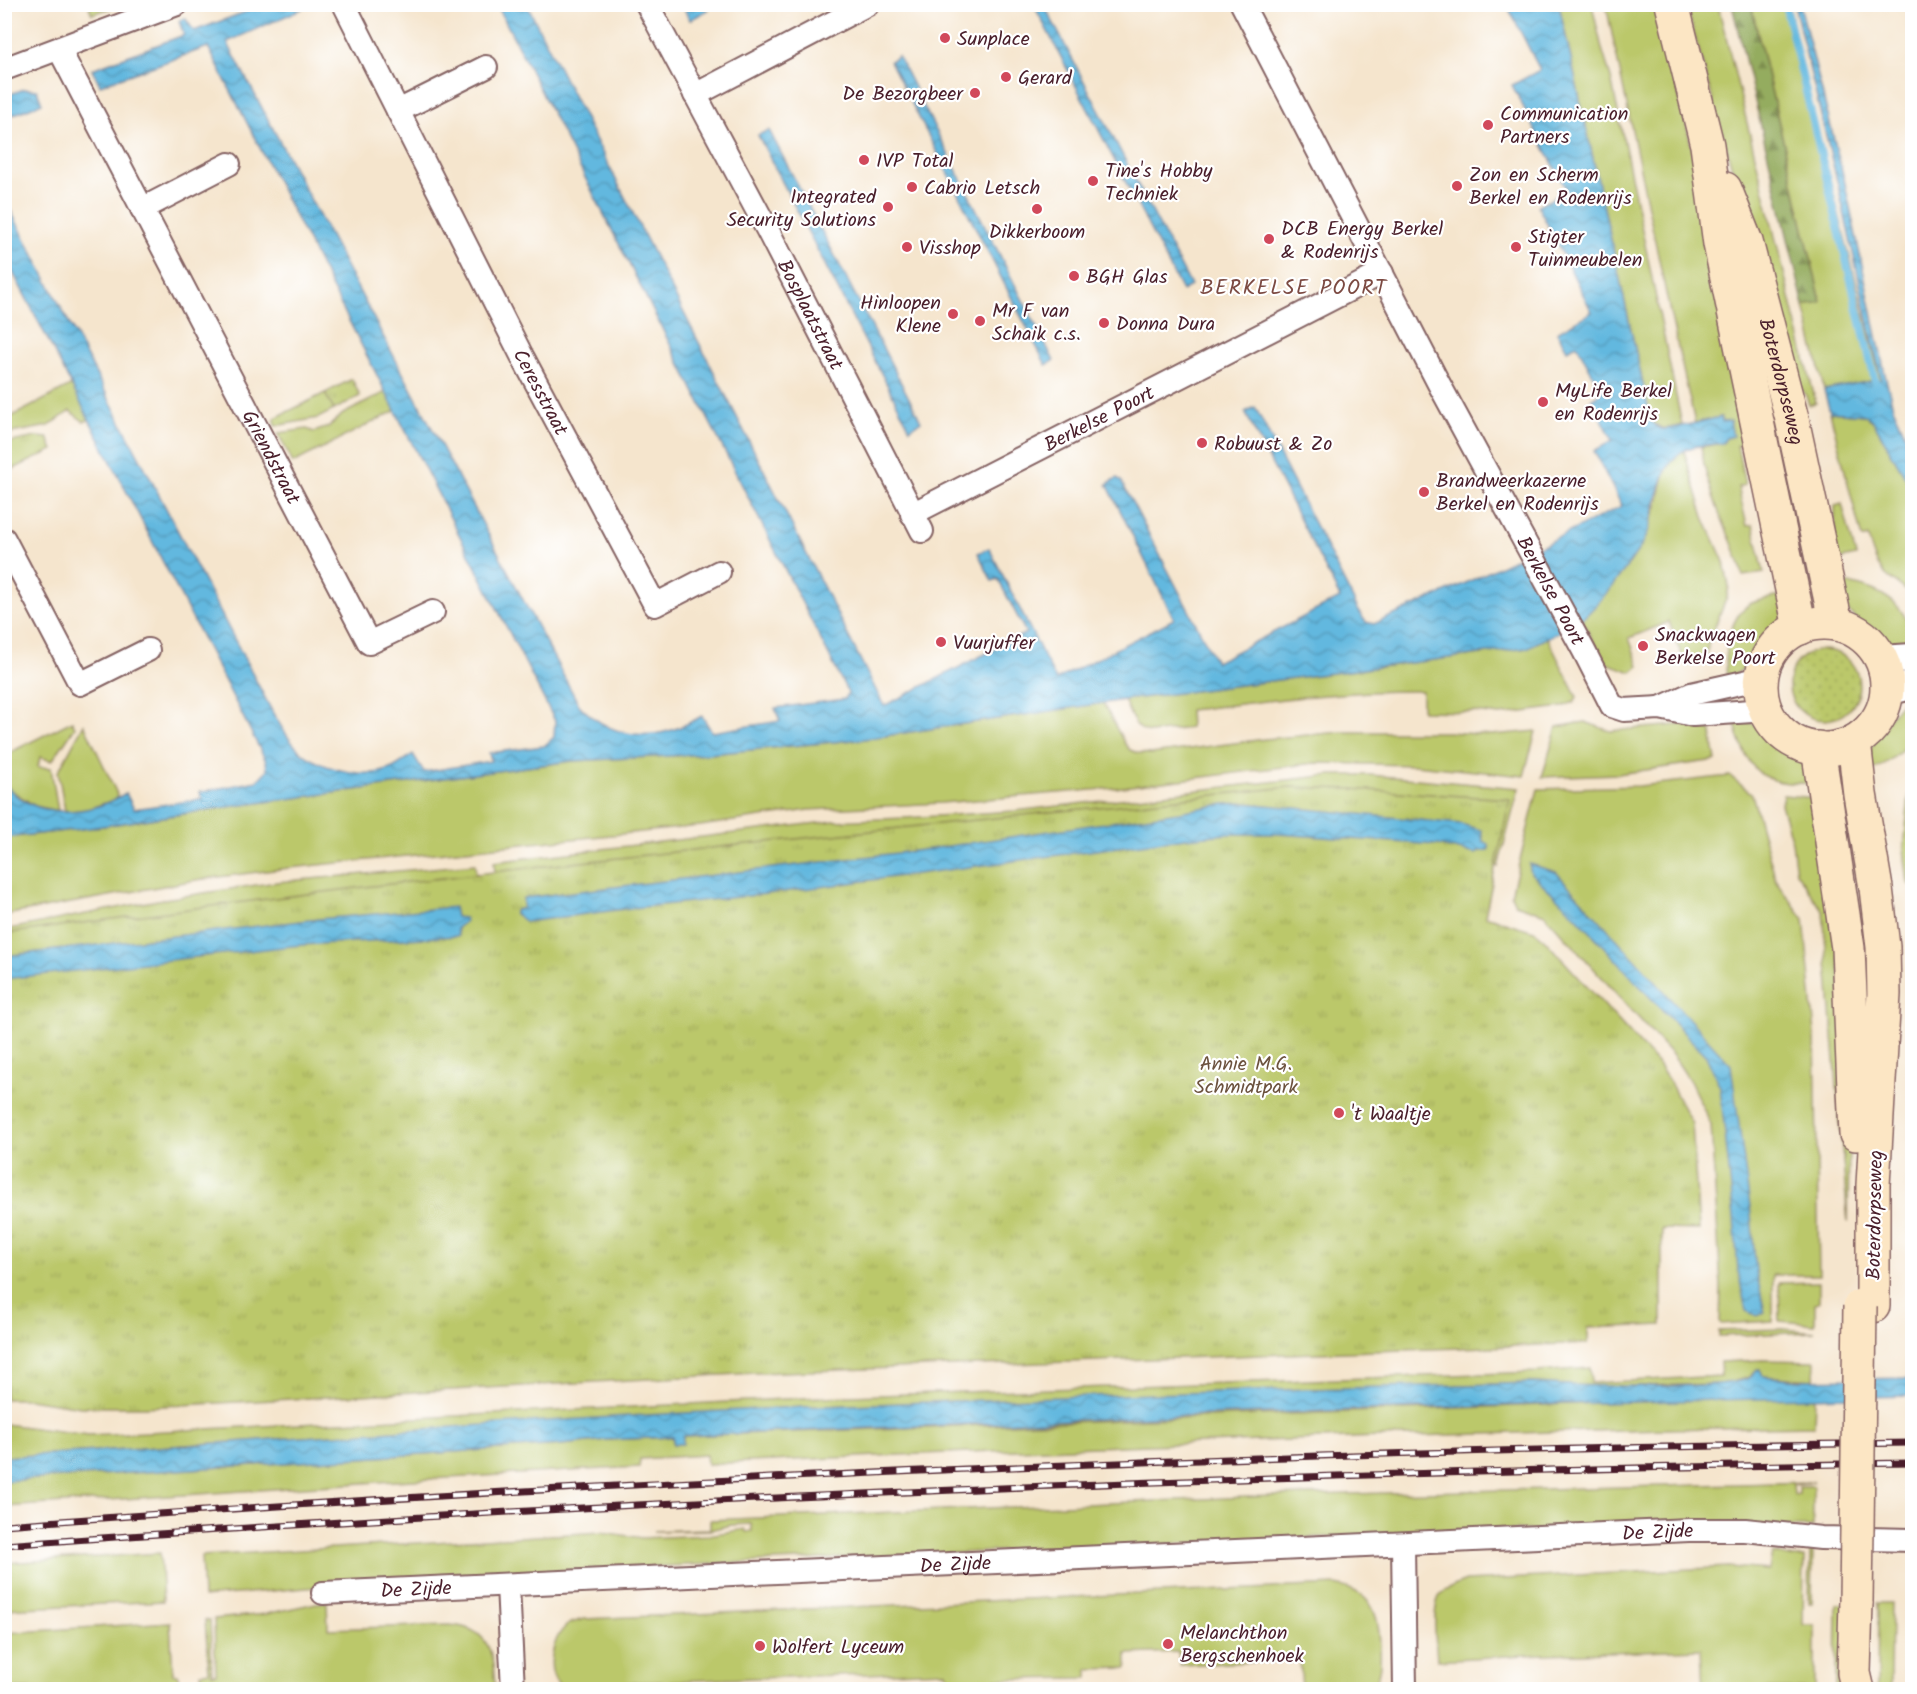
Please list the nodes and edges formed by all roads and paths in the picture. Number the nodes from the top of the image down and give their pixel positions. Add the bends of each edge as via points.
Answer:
1 (177, 4) edge
2 (344, 4) edge
3 (647, 4) edge
4 (868, 4) edge
5 (1242, 4) edge
6 (1672, 4) edge
7 (59, 49) junction
8 (486, 67) dead end
9 (4, 69) edge
10 (695, 94) junction
11 (398, 111) junction
12 (1707, 146) junction
13 (230, 164) dead end
14 (142, 209) junction
15 (1382, 273) junction
16 (917, 522) joint
17 (4, 539) edge
18 (719, 572) dead end
19 (433, 612) dead end
20 (1836, 624) junction
21 (1800, 628) junction
22 (148, 650) dead end
23 (1898, 673) edge
24 (1762, 678) junction
25 (1660, 708) junction
26 (1767, 710) junction
27 (1854, 742) junction
28 (1818, 748) junction
29 (1866, 1306) junction
30 (1912, 1540) edge
31 (1403, 1544) junction
32 (508, 1585) junction
33 (323, 1593) dead end
34 (1863, 1602) junction
35 (513, 1689) edge
36 (1405, 1689) edge
37 (1858, 1689) edge
38 (1866, 1689) edge

1 - 7 street
2 - 11 street, Ceresstraat
3 - 10 street, Bosplaatstraat
4 - 10 street
5 - 15 street, Berkelse Poort
6 - 12 main road, Boterdorpseweg
7 - 9 street
7 - 14 street, Griendstraat
8 - 11 street
10 - 16 street, Bosplaatstraat
11 - 18 street, Ceresstraat via 523,358 655,605
12 - 20 main road, Boterdorpseweg via 1746,242 1792,419
12 - 21 main road, Boterdorpseweg via 1720,244
13 - 14 street
14 - 19 street, Griendstraat via 369,643
15 - 16 street, Berkelse Poort
15 - 25 street, Berkelse Poort via 1612,706 1624,710
17 - 22 street via 80,684
20 - 21 main road
20 - 23 main road via 1863,636
21 - 24 main road via 1775,647
23 - 27 main road via 1876,722
24 - 25 street, Berkelse Poort via 1691,694
24 - 26 main road
25 - 26 street, Berkelse Poort via 1693,715
26 - 28 main road via 1786,735
27 - 28 main road
27 - 29 main road, Boterdorpseweg via 1876,888 1884,994
28 - 29 main road, Boterdorpseweg via 1848,948
29 - 34 main road, Boterdorpseweg, bridge
30 - 31 street, De Zijde via 1821,1539 1767,1531 1723,1530
31 - 32 street, De Zijde
31 - 36 street
32 - 33 street, De Zijde
32 - 35 street
34 - 37 main road, Boterdorpseweg via 1854,1673
34 - 38 main road, Boterdorpseweg via 1869,1676

